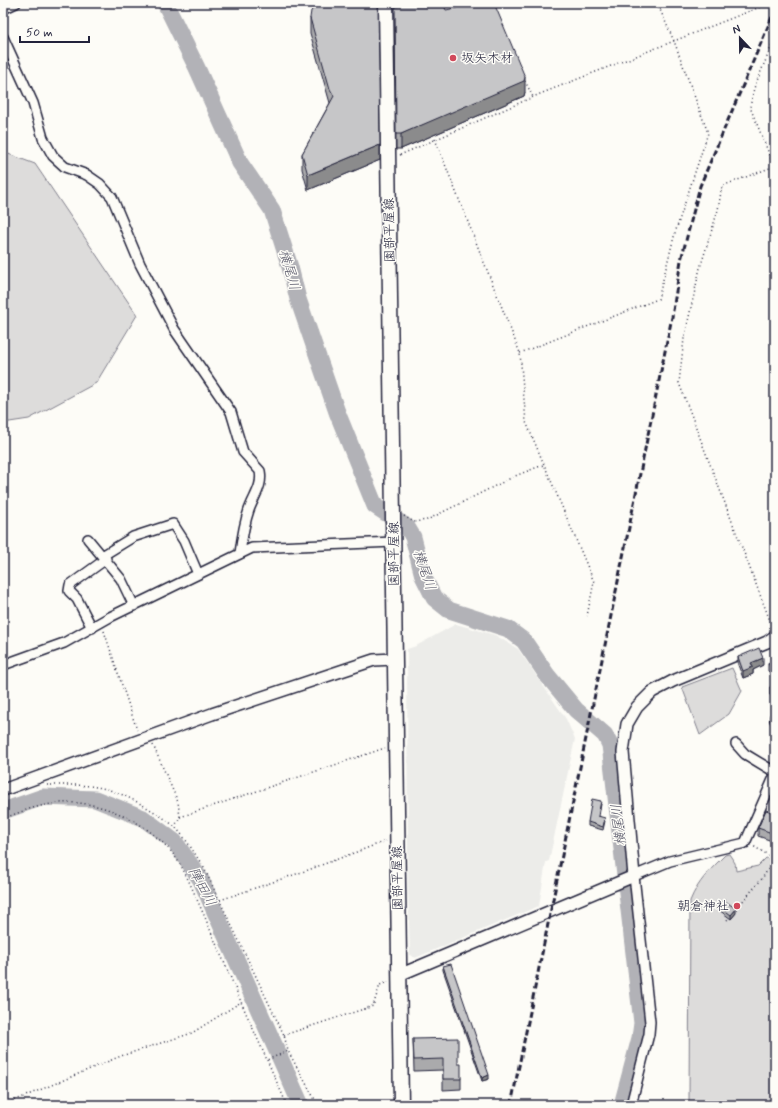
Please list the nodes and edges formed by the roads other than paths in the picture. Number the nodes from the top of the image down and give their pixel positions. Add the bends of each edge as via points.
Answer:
1 (16, 3) edge
2 (386, 3) edge
3 (3, 10) edge
4 (3, 38) edge
5 (88, 539) dead end
6 (394, 542) junction
7 (240, 553) junction
8 (104, 557) junction
9 (198, 574) junction
10 (134, 606) junction
11 (92, 628) junction
12 (774, 631) edge
13 (394, 659) junction
14 (3, 665) edge
15 (736, 744) dead end
16 (775, 773) edge
17 (3, 790) edge
18 (632, 877) junction
19 (399, 975) junction
20 (401, 1105) edge
21 (631, 1105) edge

1 - 3 street
2 - 6 main road, 園部平屋線
4 - 7 street via 33,103 43,138 53,156 65,166 87,175 100,184 112,197 140,264 174,329 231,412 243,452 260,471 260,485 243,528
5 - 8 street
6 - 7 street via 252,548
6 - 13 main road, 園部平屋線
7 - 9 street
8 - 9 street via 133,537 173,524 184,541
8 - 10 street via 122,579
8 - 11 street via 70,585 69,591 77,599
9 - 10 street
10 - 11 street
11 - 14 street via 64,643
12 - 18 street via 766,642 652,692 637,707 627,724 623,752
13 - 17 street via 374,660 145,737
13 - 19 main road, 園部平屋線
15 - 16 street via 745,754
16 - 18 street via 746,842 670,862
18 - 19 street
18 - 21 street via 650,1022
19 - 20 main road, 園部平屋線

